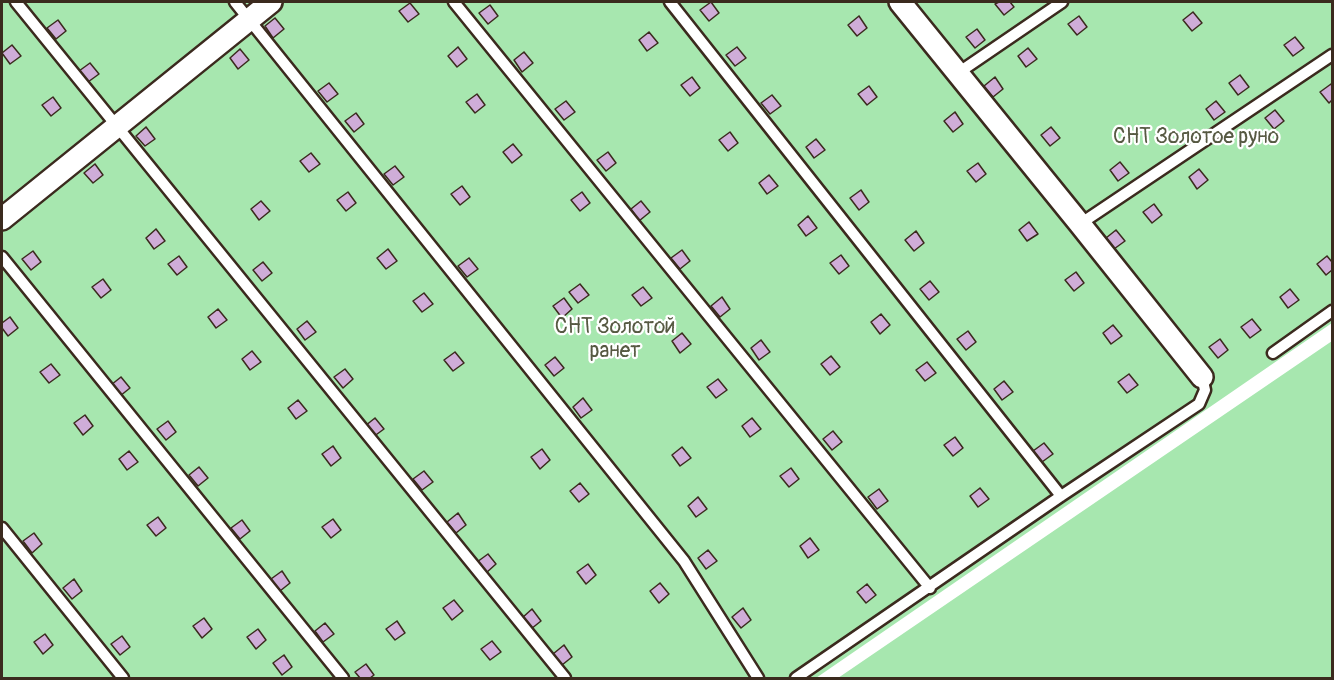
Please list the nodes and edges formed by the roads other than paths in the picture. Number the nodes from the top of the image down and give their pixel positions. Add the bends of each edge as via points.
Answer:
1 (16, 2) edge
2 (235, 2) edge
3 (271, 2) edge
4 (454, 2) edge
5 (670, 2) edge
6 (900, 2) edge
7 (1062, 2) edge
8 (250, 19) junction
9 (1332, 55) edge
10 (958, 73) junction
11 (118, 125) junction
12 (2, 219) edge
13 (1080, 224) junction
14 (2, 257) edge
15 (1332, 311) edge
16 (1273, 353) dead end
17 (1202, 377) joint
18 (1061, 496) junction
19 (2, 528) edge
20 (930, 588) junction
21 (123, 678) edge
22 (343, 678) edge
23 (565, 678) edge
24 (758, 678) edge
25 (796, 678) edge

1 - 11 lane
2 - 8 lane
3 - 8 street
4 - 20 lane
5 - 18 lane
6 - 10 street
7 - 10 lane
8 - 11 street
8 - 24 lane via 684,561
9 - 13 lane
10 - 13 street
11 - 12 street
11 - 23 lane
13 - 17 street
14 - 22 lane
15 - 16 lane
17 - 18 lane via 1205,390 1199,404
18 - 20 lane
19 - 21 lane
20 - 25 lane

